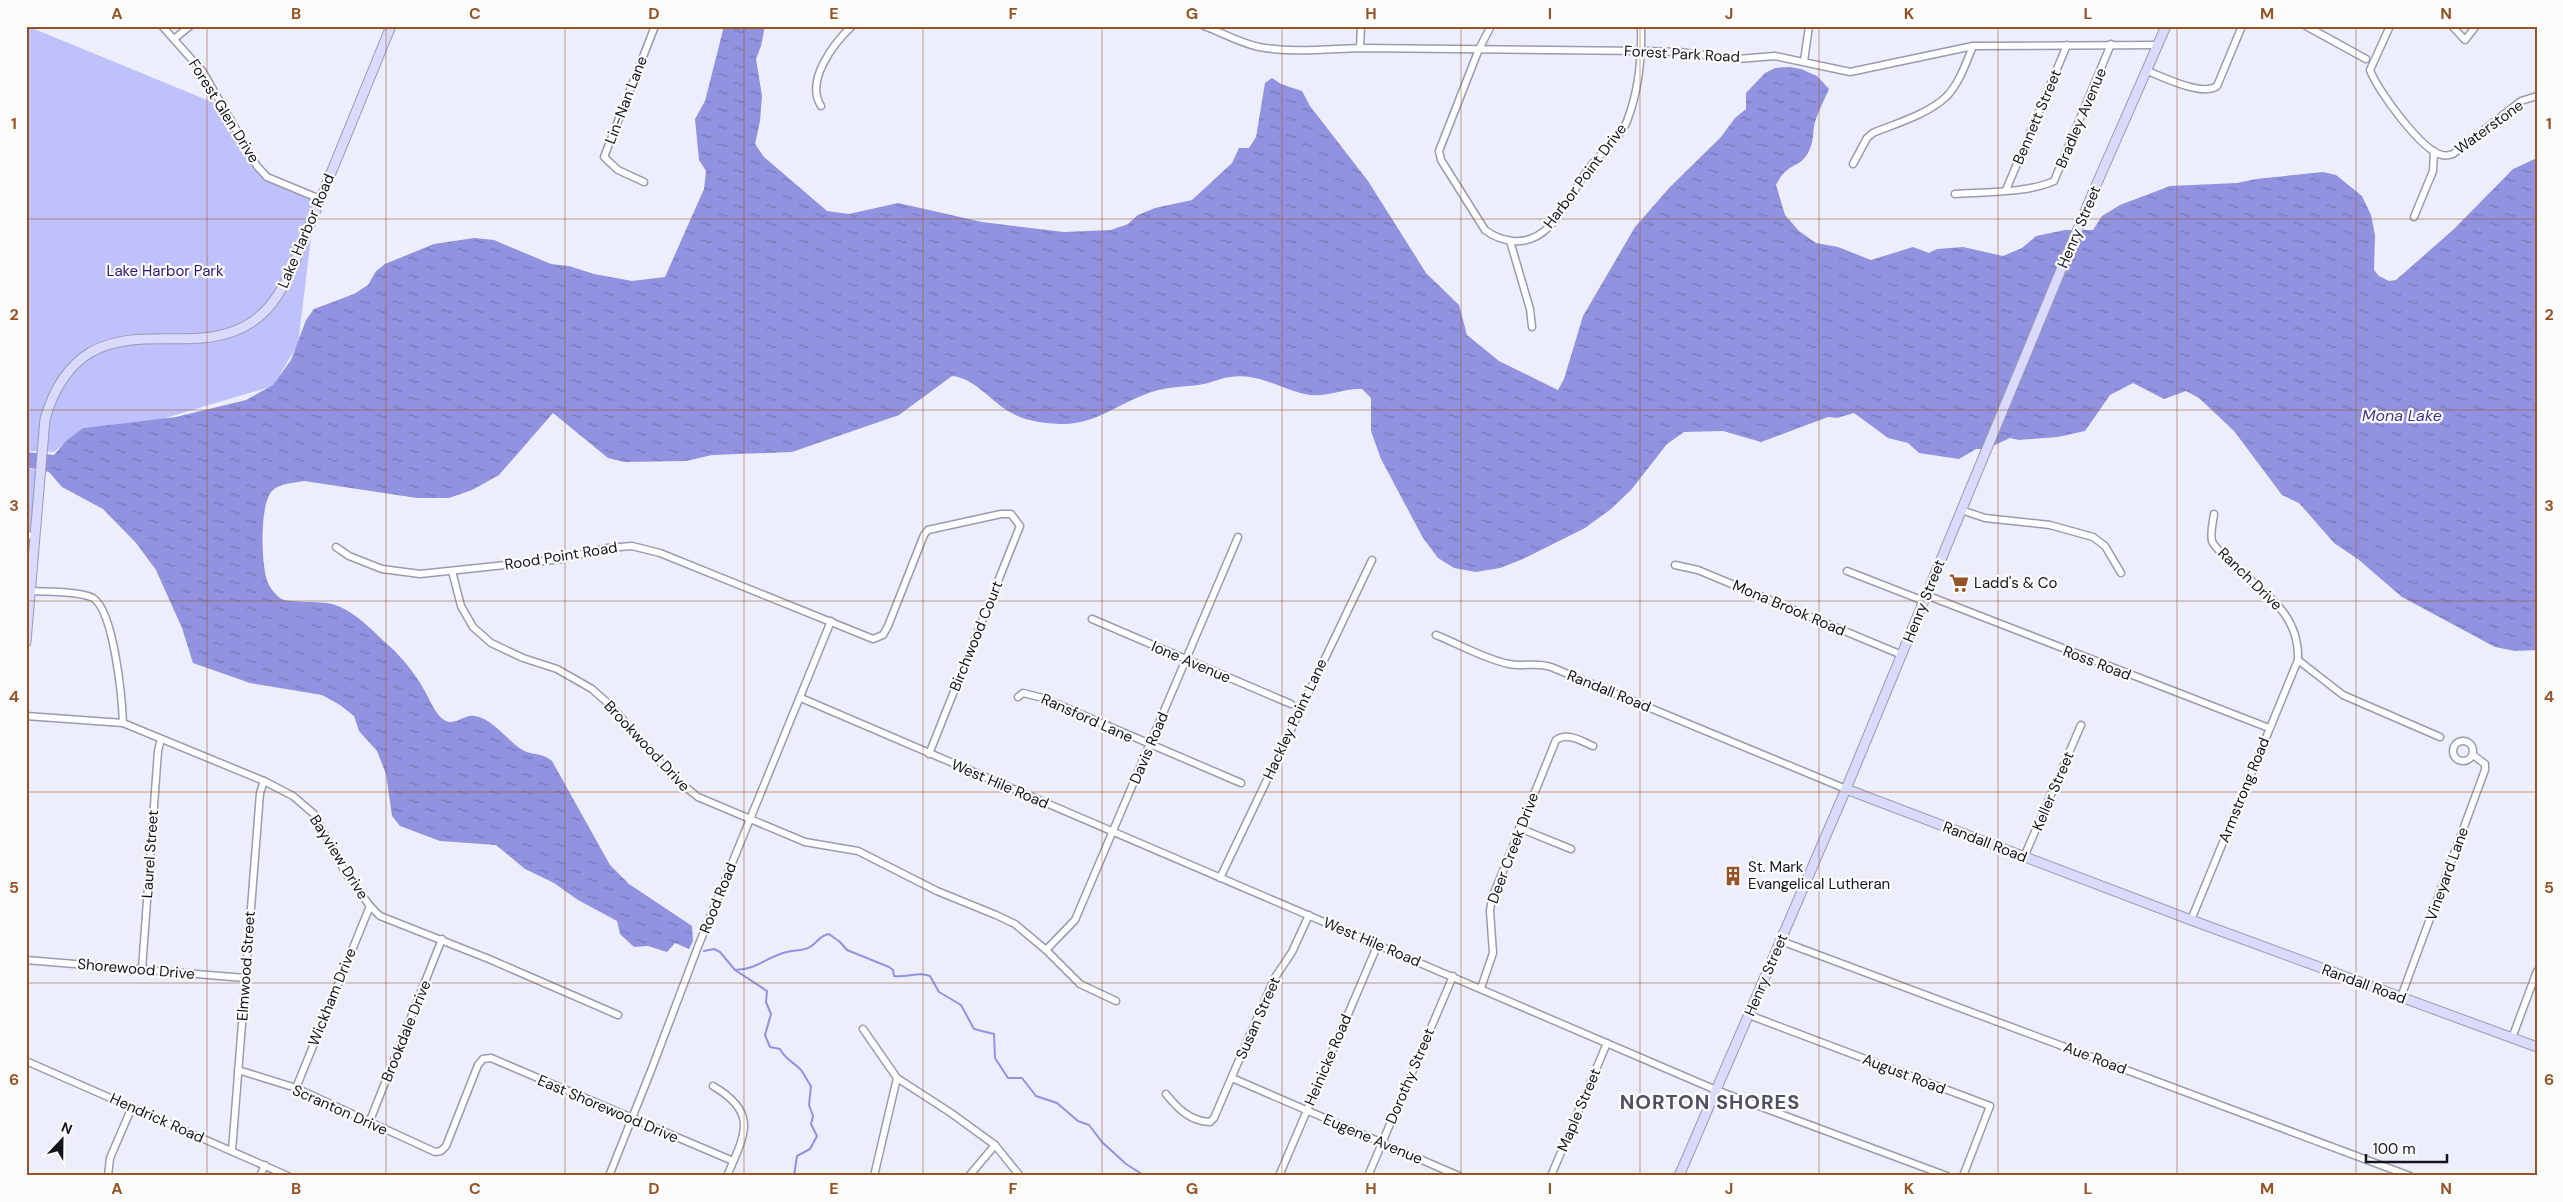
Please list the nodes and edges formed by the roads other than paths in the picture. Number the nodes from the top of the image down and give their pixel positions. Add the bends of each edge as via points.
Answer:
1 (162, 26) edge
2 (190, 26) edge
3 (391, 26) edge
4 (655, 26) edge
5 (852, 26) edge
6 (1204, 26) edge
7 (1361, 26) edge
8 (1491, 26) edge
9 (1641, 26) edge
10 (1809, 26) edge
11 (2166, 26) edge
12 (2242, 26) edge
13 (2306, 26) edge
14 (2390, 26) edge
15 (2452, 26) edge
16 (2476, 26) edge
17 (174, 39) junction
18 (2110, 44) junction
19 (2067, 45) junction
20 (2158, 45) junction
21 (1973, 46) junction
22 (1360, 48) junction
23 (1479, 49) junction
24 (1642, 51) junction
25 (2366, 58) dead end
26 (1804, 61) junction
27 (2147, 71) junction
28 (2537, 96) edge
29 (821, 106) dead end
30 (2434, 151) junction
31 (1853, 164) dead end
32 (644, 182) dead end
33 (2006, 190) junction
34 (1955, 194) dead end
35 (320, 199) junction
36 (2414, 217) dead end
37 (1510, 241) junction
38 (1532, 327) dead end
39 (1961, 510) junction
40 (2214, 514) dead end
41 (1017, 519) joint
42 (31, 536) edge
43 (1238, 537) dead end
44 (336, 547) dead end
45 (1372, 560) dead end
46 (1675, 565) dead end
47 (452, 571) junction
48 (1847, 571) dead end
49 (2121, 573) dead end
50 (31, 591) junction
51 (1925, 598) junction
52 (1092, 620) dead end
53 (831, 622) junction
54 (1436, 635) dead end
55 (26, 642) edge
56 (1902, 655) junction
57 (1186, 660) junction
58 (2298, 660) junction
59 (1018, 697) dead end
60 (801, 698) junction
61 (1291, 704) dead end
62 (26, 716) edge
63 (123, 723) junction
64 (2081, 724) dead end
65 (2269, 728) junction
66 (2440, 737) dead end
67 (161, 740) junction
68 (1150, 746) junction
69 (1593, 746) dead end
70 (929, 754) junction
71 (2473, 755) dead end
72 (264, 781) junction
73 (1241, 783) dead end
74 (1846, 789) junction
75 (750, 821) junction
76 (1519, 828) junction
77 (1114, 832) junction
78 (1571, 849) dead end
79 (2024, 857) junction
80 (1220, 878) junction
81 (370, 906) junction
82 (1309, 915) junction
83 (2191, 920) junction
84 (442, 940) junction
85 (1781, 941) junction
86 (1378, 944) junction
87 (1046, 950) junction
88 (26, 960) edge
89 (142, 969) junction
90 (2537, 971) edge
91 (1453, 976) junction
92 (245, 978) junction
93 (1481, 988) junction
94 (2401, 997) junction
95 (1116, 1002) dead end
96 (618, 1015) dead end
97 (1749, 1015) junction
98 (863, 1029) dead end
99 (2512, 1038) junction
100 (1607, 1043) junction
101 (2537, 1047) edge
102 (26, 1061) edge
103 (238, 1070) junction
104 (897, 1078) junction
105 (1232, 1078) junction
106 (713, 1086) dead end
107 (296, 1088) junction
108 (1716, 1090) junction
109 (1166, 1094) dead end
110 (132, 1107) junction
111 (1307, 1110) junction
112 (632, 1119) junction
113 (369, 1123) junction
114 (1382, 1143) junction
115 (995, 1145) junction
116 (232, 1151) junction
117 (441, 1151) joint
118 (733, 1161) junction
119 (265, 1165) junction
120 (108, 1176) edge
121 (260, 1176) edge
122 (288, 1176) edge
123 (609, 1176) edge
124 (727, 1176) edge
125 (874, 1176) edge
126 (970, 1176) edge
127 (1020, 1176) edge
128 (1279, 1176) edge
129 (1368, 1176) edge
130 (1458, 1176) edge
131 (1551, 1176) edge
132 (1679, 1176) edge
133 (1947, 1176) edge
134 (1963, 1176) edge
135 (2410, 1176) edge

1 - 17 street, Forest Glen Drive
2 - 17 street
3 - 35 street, Lake Harbor Road
4 - 32 street, Lin-Nan Lane via 604,157 618,170
5 - 29 street via 832,50 815,84
6 - 22 street, Forest Park Road via 1242,43 1260,47 1308,50
7 - 22 street
8 - 23 street
9 - 24 street, Harbor Point Drive
10 - 26 street
11 - 20 street, Henry Street
12 - 27 street via 2214,89 2196,89
13 - 25 street
14 - 30 street via 2370,70 2374,83
15 - 16 street via 2465,40
17 - 35 street, Forest Glen Drive via 203,72 257,166 267,177
18 - 19 street, Forest Park Road
18 - 20 street, Forest Park Road
18 - 33 street, Bradley Avenue via 2054,180
19 - 21 street, Forest Park Road
19 - 33 street, Bennett Street
20 - 27 street, Henry Street
21 - 26 street, Forest Park Road via 1850,72
21 - 31 street via 1961,75 1946,96 1927,110 1873,133
22 - 23 street, Forest Park Road
23 - 24 street, Forest Park Road
23 - 37 street via 1439,151 1441,160 1485,230
24 - 26 street, Forest Park Road via 1737,59 1775,56
24 - 37 street, Harbor Point Drive via 1636,96 1618,136 1590,166 1548,228 1529,241
27 - 39 street, Henry Street
28 - 30 street, Waterstone via 2521,101 2453,154 2441,155
30 - 36 street via 2433,170
33 - 34 street, Bradley Avenue
35 - 42 street, Lake Harbor Road via 285,283 265,312 253,321 226,334 196,339 124,339 104,345 70,368 58,384 45,419
37 - 38 street via 1530,309
39 - 49 street via 1985,518 2050,525 2093,537 2106,546
39 - 51 street, Henry Street
40 - 58 street, Ranch Drive via 2213,544 2285,612 2297,636
41 - 53 street, Rood Point Road via 1011,514 1001,514 928,530 883,635 872,639
41 - 70 street, Birchwood Court via 1020,526
42 - 50 street, Lake Harbor Road
43 - 57 street, Davis Road
44 - 47 street, Rood Point Road via 349,556 402,574
45 - 80 street, Hackley Point Lane
46 - 56 street, Mona Brook Road via 1698,570
47 - 53 street, Rood Point Road via 562,559 607,548 632,546 660,553
47 - 75 street, Brookwood Drive via 461,606 473,627 491,643 557,669 592,689 687,790
48 - 51 street, Ross Road
50 - 55 street, Lake Harbor Road
50 - 63 street via 89,596 98,602 110,629
51 - 56 street, Henry Street
51 - 65 street, Ross Road
52 - 57 street, Ione Avenue
53 - 60 street, Rood Road
54 - 74 street, Randall Road via 1506,663 1551,667
56 - 74 street, Henry Street
57 - 61 street, Ione Avenue
57 - 68 street, Davis Road
58 - 65 street, Armstrong Road
58 - 66 street via 2342,695
59 - 68 street, Ransford Lane via 1023,693 1043,698
60 - 70 street, West Hile Road
60 - 75 street, Rood Road
62 - 63 street, Bayview Drive
63 - 67 street, Bayview Drive
64 - 79 street, Keller Street
65 - 83 street, Armstrong Road
67 - 72 street, Bayview Drive
67 - 89 street, Laurel Street
68 - 73 street, Ransford Lane
68 - 77 street, Davis Road
69 - 76 street, Deer Creek Drive via 1569,736 1556,740
70 - 77 street, West Hile Road
71 - 94 street, Vineyard Lane via 2485,764 2485,770
72 - 81 street, Bayview Drive via 293,796 314,814 345,872
72 - 92 street, Elmwood Street via 260,793
74 - 79 street, Randall Road
74 - 85 street, Henry Street
75 - 87 street, Brookwood Drive via 805,842 858,851 937,891 1008,921
75 - 112 street, Rood Road
76 - 78 street
76 - 93 street, Deer Creek Drive via 1492,898 1493,953
77 - 80 street, West Hile Road
77 - 87 street, Davis Road via 1072,925
79 - 83 street, Randall Road
80 - 82 street, West Hile Road
81 - 84 street, Bayview Drive via 395,924
81 - 107 street, Wickham Drive
82 - 86 street, West Hile Road
82 - 105 street, Susan Street via 1292,952 1274,979
83 - 94 street, Randall Road
84 - 96 street, Bayview Drive
84 - 113 street, Brookdale Drive
85 - 97 street, Henry Street
85 - 135 street, Aue Road
86 - 91 street, West Hile Road
86 - 111 street, Heinicke Road
87 - 95 street, Brookwood Drive via 1080,984
88 - 89 street, Shorewood Drive
89 - 92 street, Shorewood Drive
90 - 99 street
91 - 93 street, West Hile Road
91 - 114 street, Dorothy Street
92 - 103 street, Elmwood Street
93 - 100 street, West Hile Road
94 - 99 street, Randall Road
97 - 108 street, Henry Street
97 - 134 street, August Road via 1990,1106
98 - 104 street
99 - 101 street, Randall Road
100 - 108 street, West Hile Road
100 - 131 street, Maple Street
102 - 110 street, Hendrick Road
103 - 107 street, Scranton Drive
103 - 116 street, Elmwood Street
104 - 115 street
104 - 125 street
105 - 109 street, Susan Street via 1210,1122 1191,1118
105 - 111 street, Eugene Avenue
106 - 118 street via 730,1096 740,1108 745,1123
107 - 113 street, Scranton Drive
108 - 132 street, Henry Street
108 - 133 street, West Hile Road
110 - 116 street, Hendrick Road
110 - 120 street via 110,1158
111 - 114 street, Eugene Avenue
111 - 128 street, Heinicke Road
112 - 117 street, East Shorewood Drive via 491,1058 483,1059
112 - 118 street, East Shorewood Drive
112 - 123 street, Rood Road
113 - 117 street, Scranton Drive via 435,1152
114 - 129 street, Dorothy Street
114 - 130 street, Eugene Avenue
115 - 126 street
115 - 127 street
116 - 119 street, Hendrick Road
118 - 124 street
119 - 121 street
119 - 122 street, Hendrick Road

